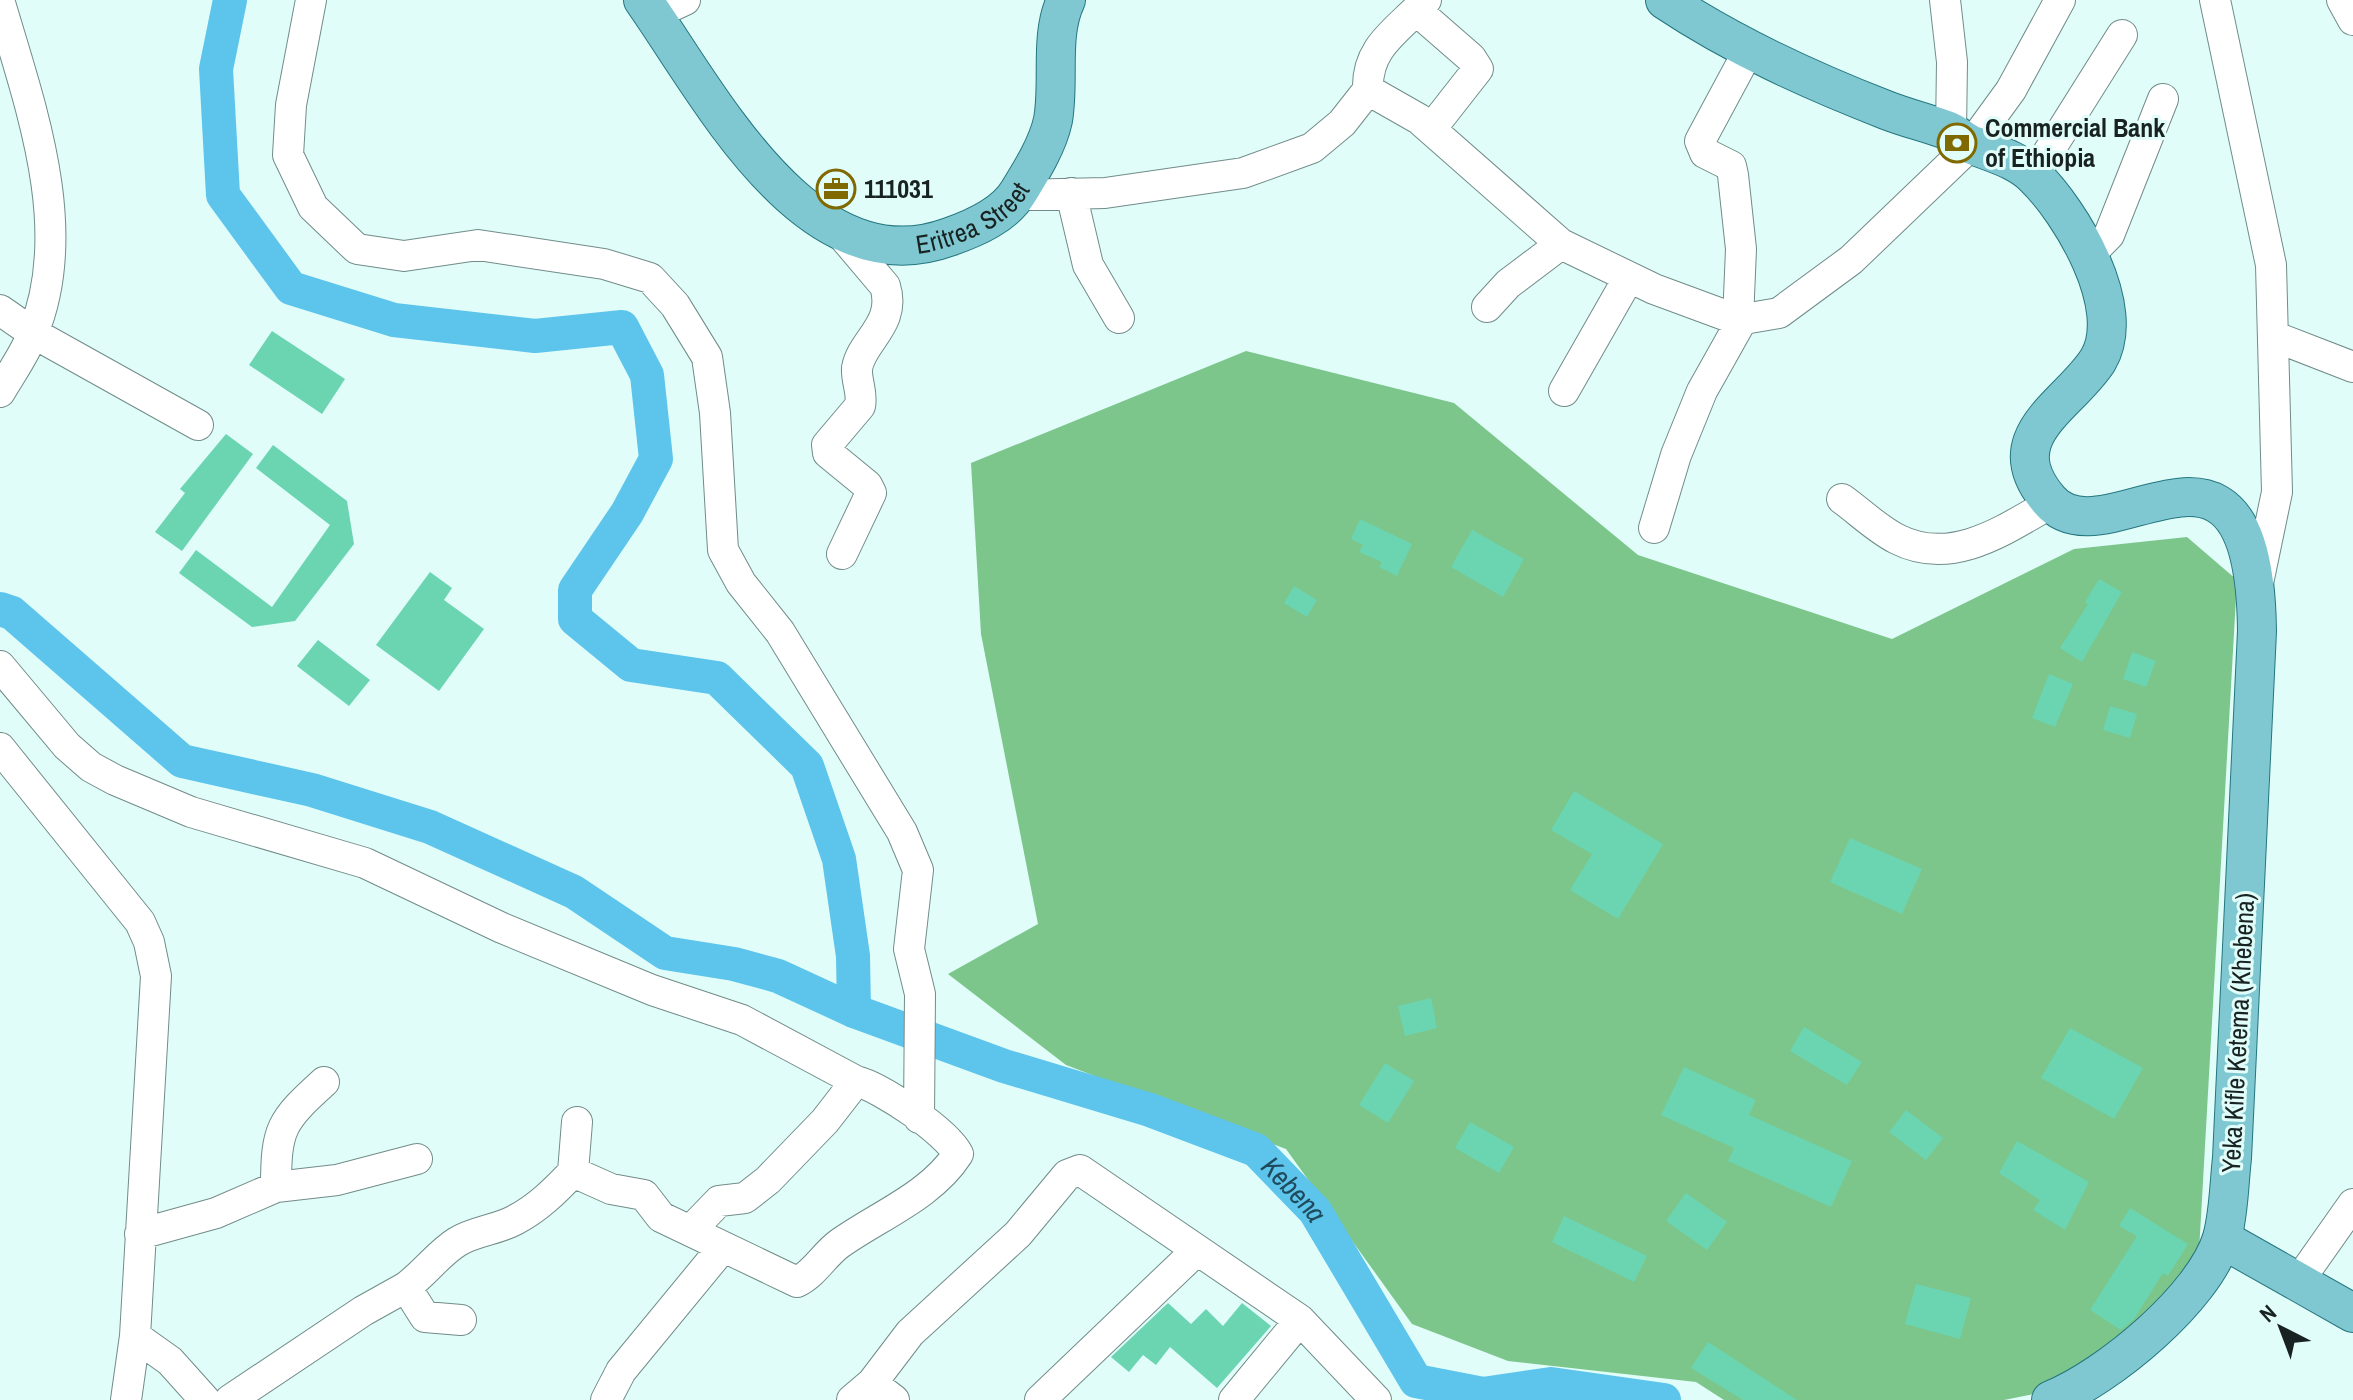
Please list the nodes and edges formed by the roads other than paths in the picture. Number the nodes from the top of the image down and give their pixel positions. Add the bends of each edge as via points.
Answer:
1 (311, 0) edge
2 (1665, 0) edge
3 (1945, 0) edge
4 (2060, 0) edge
5 (2215, 0) edge
6 (2342, 0) edge
7 (0, 3) edge
8 (660, 5) edge
9 (1060, 5) edge
10 (1422, 5) edge
11 (2353, 20) edge
12 (2122, 35) dead end
13 (1750, 48) junction
14 (1368, 90) junction
15 (2163, 99) dead end
16 (1431, 129) junction
17 (1961, 139) junction
18 (2034, 175) junction
19 (1071, 193) junction
20 (1017, 195) junction
21 (836, 228) junction
22 (1561, 244) junction
23 (2089, 255) junction
24 (1629, 277) junction
25 (1487, 307) dead end
26 (0, 310) edge
27 (1119, 318) dead end
28 (1740, 319) junction
29 (33, 333) junction
30 (2273, 336) junction
31 (2353, 367) edge
32 (1564, 391) dead end
33 (0, 392) edge
34 (198, 425) dead end
35 (1842, 499) dead end
36 (2051, 503) junction
37 (1654, 528) dead end
38 (842, 554) dead end
39 (2257, 588) junction
40 (0, 666) edge
41 (0, 748) edge
42 (856, 1081) junction
43 (324, 1082) dead end
44 (919, 1118) junction
45 (577, 1122) dead end
46 (417, 1159) dead end
47 (573, 1172) junction
48 (276, 1187) junction
49 (2353, 1204) edge
50 (691, 1230) junction
51 (140, 1234) junction
52 (2222, 1239) junction
53 (723, 1247) junction
54 (1195, 1252) junction
55 (2298, 1282) junction
56 (406, 1287) junction
57 (2353, 1313) edge
58 (461, 1320) dead end
59 (1300, 1320) junction
60 (135, 1336) junction
61 (873, 1394) edge
62 (126, 1400) edge
63 (205, 1400) edge
64 (230, 1400) edge
65 (606, 1400) edge
66 (1040, 1400) edge
67 (1234, 1400) edge
68 (1376, 1400) edge
69 (2051, 1400) edge

1 - 44 street via 291,105 288,155 313,207 357,249 404,256 478,245 604,264 650,278 675,305 707,357 723,550 878,792 918,870 909,949 920,994
2 - 13 main road
3 - 17 street
4 - 17 street via 2011,90
5 - 30 street via 2271,265
6 - 11 street
7 - 29 street via 31,109 50,233 50,271
8 - 21 main road, Eritrea Street via 695,80 761,168
9 - 20 main road, Eritrea Street via 1052,123
10 - 14 street via 1375,51 1367,69
10 - 16 street via 1478,69
12 - 18 street
13 - 17 main road
13 - 28 street via 1700,141 1705,153 1731,166 1741,249
14 - 16 street
14 - 19 street via 1342,123 1312,148 1243,173
15 - 23 street via 2109,235
16 - 22 street
17 - 18 main road
17 - 28 street via 1851,260 1779,313
18 - 23 main road
19 - 20 street
19 - 27 street via 1088,265
20 - 21 main road, Eritrea Street via 998,213 935,242 903,247
21 - 38 street via 885,286 889,298 881,327 857,367 860,406 827,445 828,453 871,493
22 - 24 street
22 - 25 street
23 - 36 main road via 2102,290 2105,344 2035,432 2032,468
24 - 28 street
24 - 32 street
26 - 29 street
28 - 37 street via 1702,391
29 - 33 street
29 - 34 street
30 - 31 street
30 - 39 street via 2277,492
35 - 36 street via 1898,539 1958,549 1986,540
36 - 39 main road, Yeka Kifle Ketema (Khebena) via 2089,516 2180,496 2201,497 2237,523
39 - 52 main road, Yeka Kifle Ketema (Khebena) via 2233,1143
40 - 42 street via 67,746 115,780 191,812 365,863 502,928 652,990 742,1020
41 - 51 street via 140,922 149,942 156,976
42 - 44 street
42 - 50 street via 768,1180 745,1198 719,1201
43 - 48 street via 281,1129
44 - 53 street via 953,1144 958,1154 951,1164 897,1210 837,1245 804,1278 786,1279
45 - 47 street
46 - 48 street via 337,1180
47 - 50 street via 611,1189 644,1195 661,1217
47 - 56 street via 548,1198 514,1221 445,1250
48 - 51 street via 202,1217
49 - 55 street
50 - 53 street
51 - 60 street
52 - 55 main road
52 - 69 main road, Yeka Kifle Ketema (Khebena) via 2200,1279 2134,1347
53 - 65 street via 621,1371
54 - 59 street
54 - 61 street via 1080,1170 1074,1171 1018,1234 910,1333
54 - 66 street
55 - 57 main road
56 - 58 street via 425,1317
56 - 64 street
59 - 67 street
59 - 68 street
60 - 62 street
60 - 63 street via 170,1361

